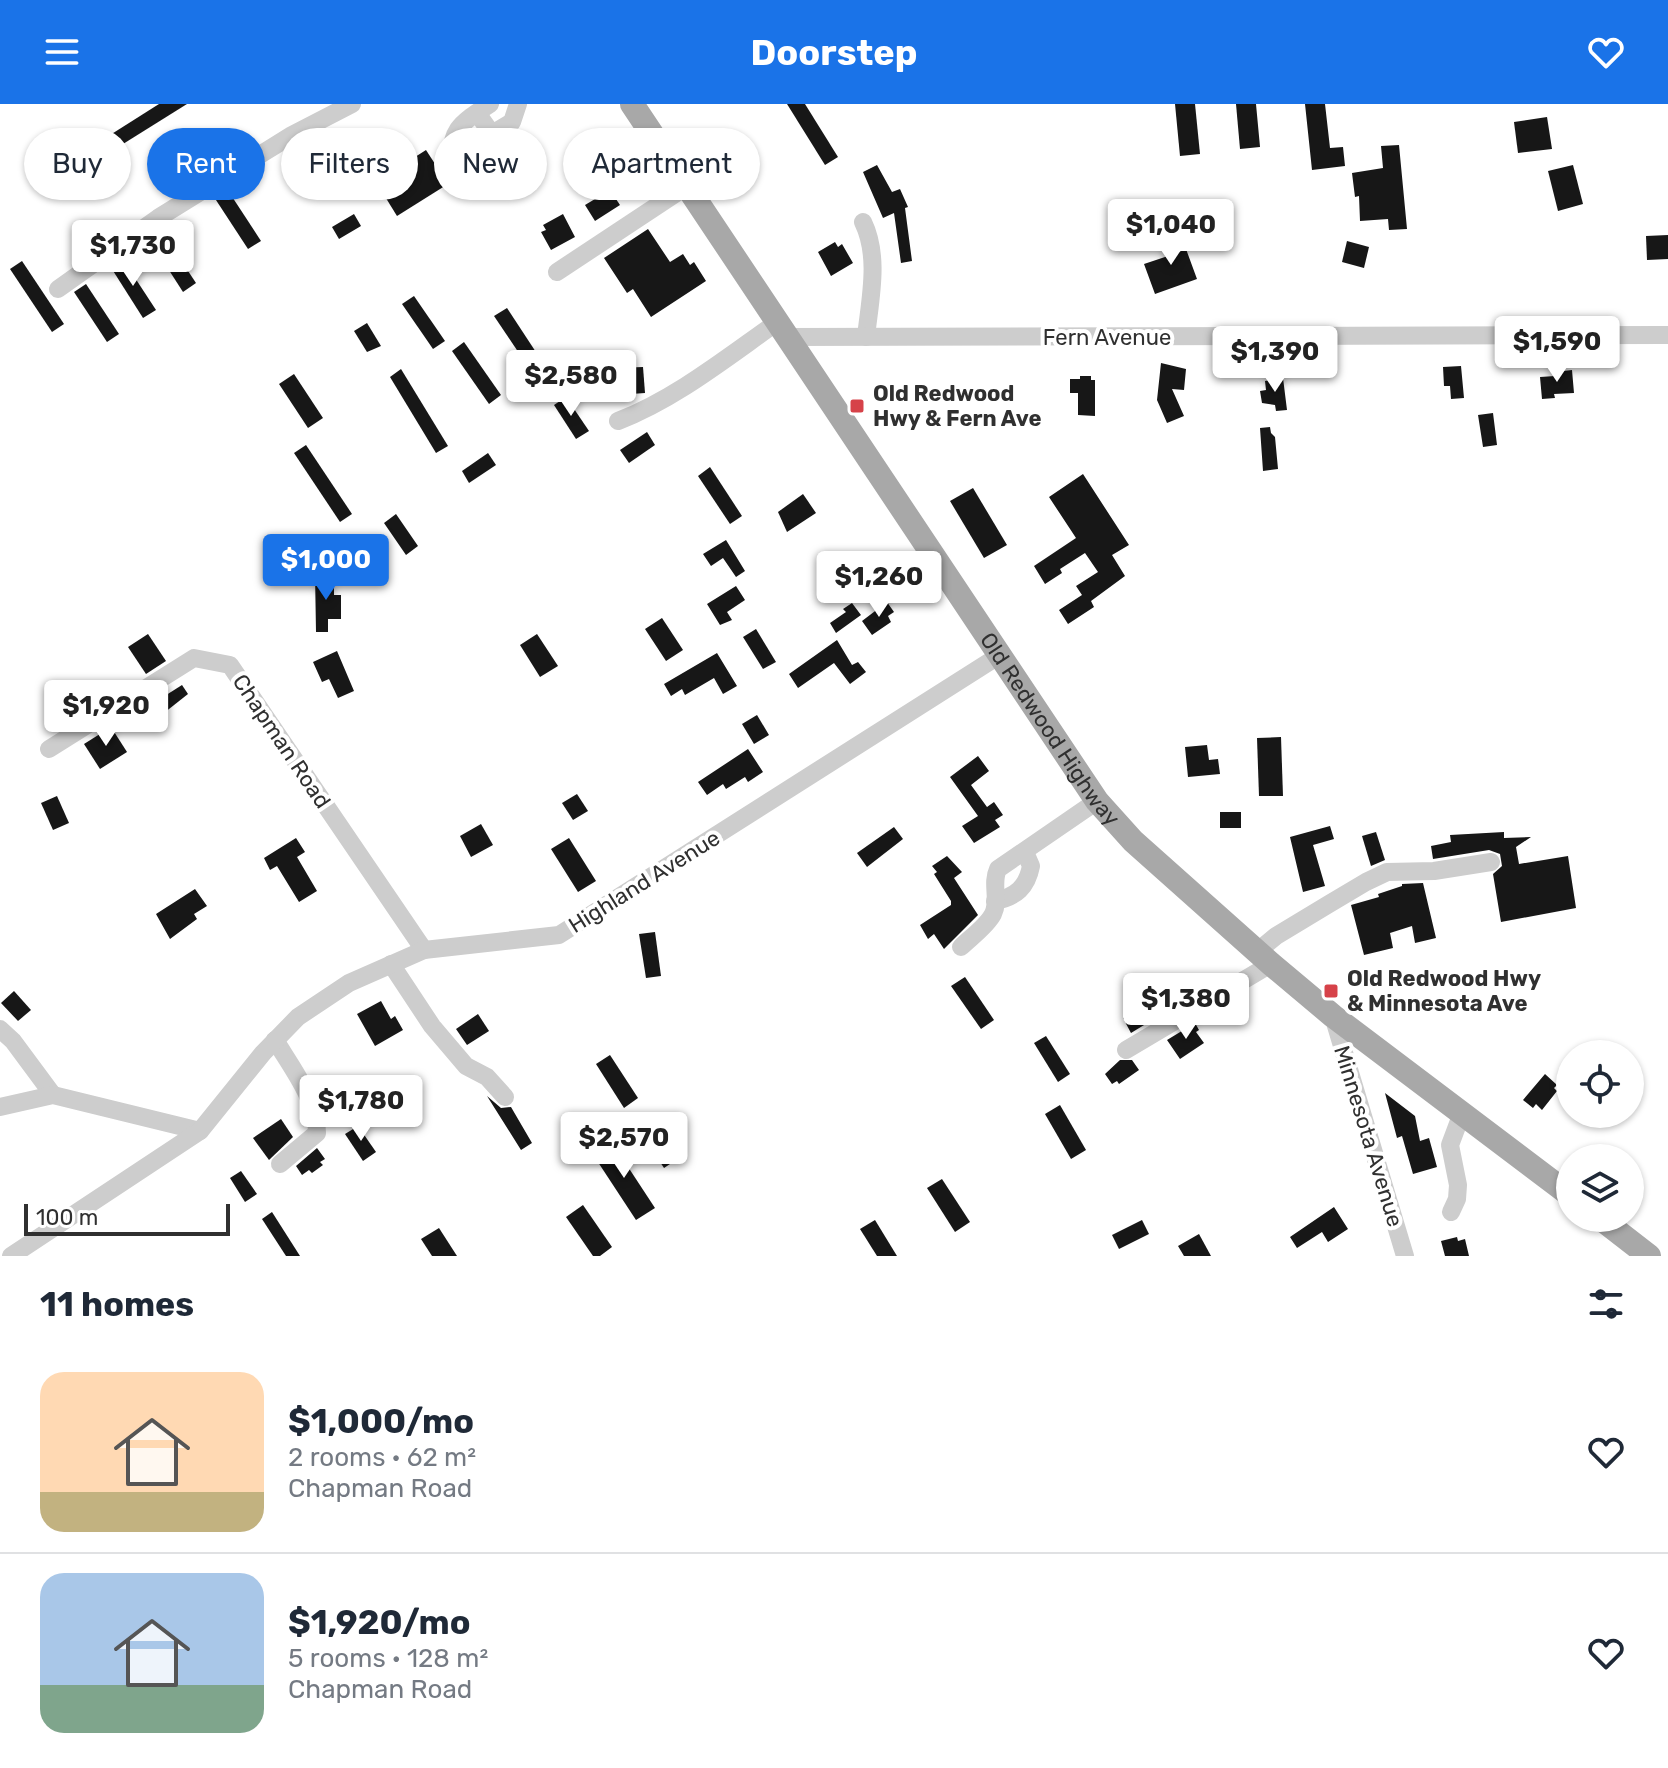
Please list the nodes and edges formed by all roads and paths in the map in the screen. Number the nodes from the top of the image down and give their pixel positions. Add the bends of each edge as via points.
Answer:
1 (352, 104) edge
2 (518, 104) edge
3 (632, 104) edge
4 (484, 108) edge
5 (458, 128) edge
6 (648, 128) edge
7 (666, 200) edge
8 (696, 200) edge
9 (863, 222) dead end
10 (557, 272) dead end
11 (58, 289) dead end
12 (781, 330) junction
13 (1668, 335) edge
14 (866, 337) junction
15 (618, 421) dead end
16 (1000, 655) junction
17 (49, 749) dead end
18 (1097, 801) junction
19 (1025, 852) junction
20 (1491, 862) dead end
21 (995, 901) junction
22 (961, 947) dead end
23 (424, 950) junction
24 (1265, 958) junction
25 (391, 964) junction
26 (1333, 1016) junction
27 (0, 1029) edge
28 (275, 1040) junction
29 (1126, 1050) dead end
30 (53, 1095) junction
31 (505, 1097) dead end
32 (0, 1107) edge
33 (1462, 1113) junction
34 (200, 1131) junction
35 (280, 1164) dead end
36 (1556, 1184) edge
37 (1451, 1212) dead end
38 (1618, 1232) edge
39 (11, 1256) edge
40 (1405, 1256) edge
41 (1649, 1256) edge

1 - 11 street via 158,218
2 - 4 street via 512,122 492,134
3 - 6 main road, Old Redwood Highway
4 - 5 street
7 - 10 street
8 - 12 main road, Old Redwood Highway
9 - 14 street via 872,250
12 - 14 street, Fern Avenue
12 - 15 street
12 - 16 main road, Old Redwood Highway
13 - 14 street, Fern Avenue
16 - 18 main road, Old Redwood Highway
16 - 23 street, Highland Avenue via 559,935
17 - 23 street, Chapman Road via 194,658 230,665
18 - 19 street
18 - 24 main road, Old Redwood Highway via 1120,828
19 - 21 street via 998,869 993,879
19 - 21 street via 1031,866 1024,886
20 - 24 street via 1387,872 1276,936
21 - 22 street via 993,914
23 - 25 street, Highland Avenue
24 - 26 main road, Old Redwood Highway
24 - 29 street
25 - 28 street, Highland Avenue via 349,983 298,1017
25 - 31 street via 466,1066 487,1077
26 - 33 main road, Old Redwood Highway
26 - 40 street, Minnesota Avenue
27 - 30 street
28 - 34 street, Highland Avenue
28 - 35 street via 317,1119 317,1133
30 - 32 street
30 - 34 street
33 - 36 main road, Old Redwood Highway
33 - 37 street via 1450,1145 1458,1185
34 - 39 street, Highland Avenue
38 - 41 main road

